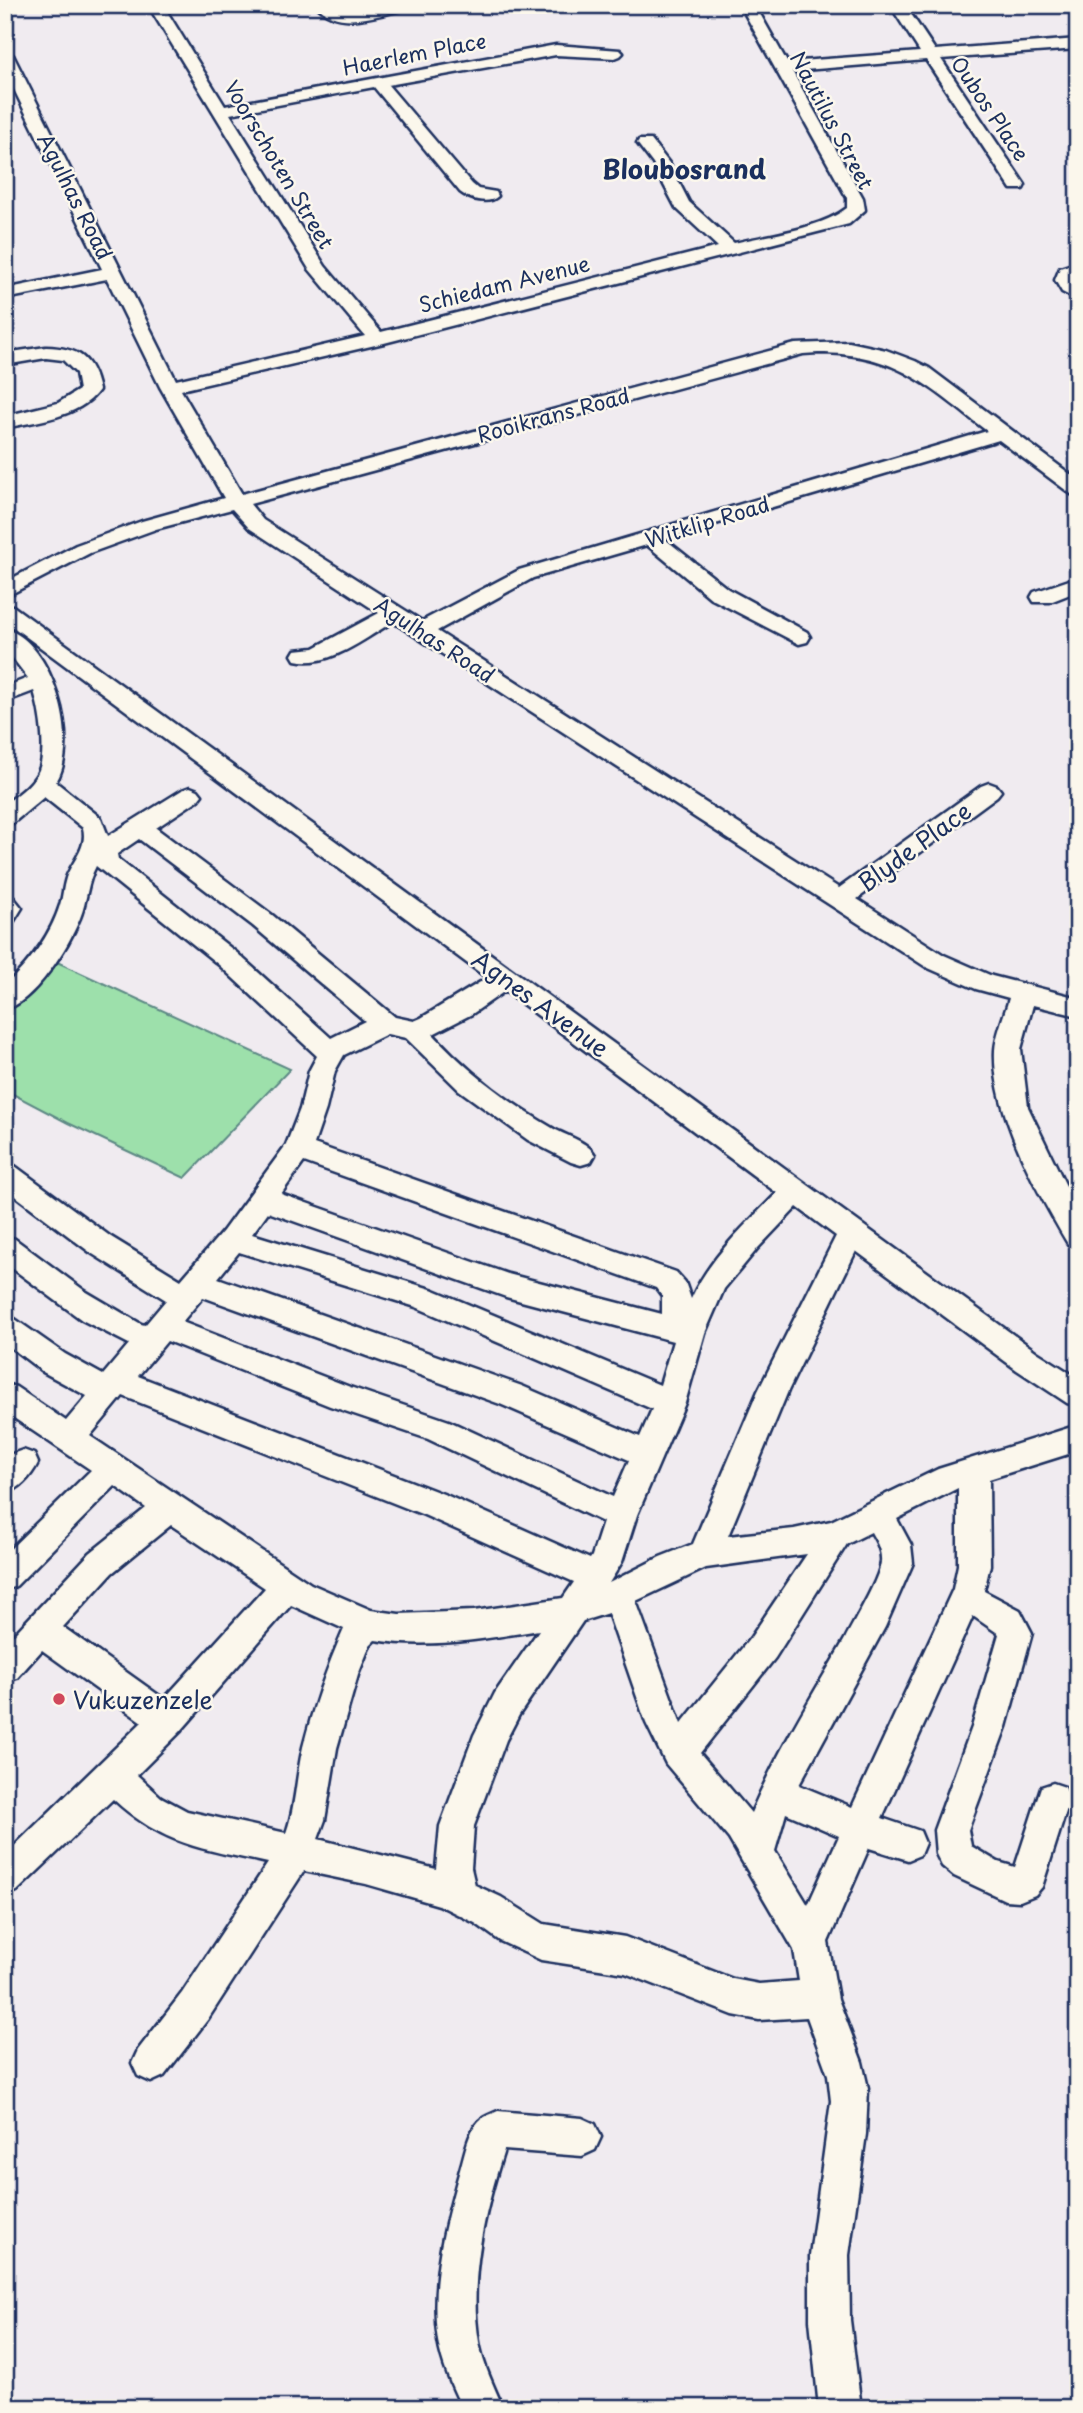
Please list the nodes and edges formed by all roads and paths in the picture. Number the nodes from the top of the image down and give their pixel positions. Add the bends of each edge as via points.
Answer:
1 (155, 5) edge
2 (323, 5) edge
3 (406, 5) edge
4 (747, 5) edge
5 (897, 5) edge
6 (1078, 44) edge
7 (615, 53) dead end
8 (5, 55) edge
9 (930, 55) junction
10 (781, 67) junction
11 (378, 82) junction
12 (222, 111) junction
13 (645, 143) dead end
14 (1017, 184) dead end
15 (490, 196) dead end
16 (849, 217) joint
17 (729, 248) junction
18 (1078, 267) edge
19 (114, 272) junction
20 (5, 293) edge
21 (1078, 295) edge
22 (377, 339) junction
23 (5, 359) edge
24 (170, 387) junction
25 (5, 422) edge
26 (1001, 433) junction
27 (1078, 490) edge
28 (236, 501) junction
29 (651, 538) junction
30 (1078, 583) edge
31 (5, 591) edge
32 (1042, 597) dead end
33 (5, 611) edge
34 (394, 613) junction
35 (422, 630) junction
36 (5, 636) edge
37 (799, 637) dead end
38 (303, 655) dead end
39 (42, 680) junction
40 (5, 695) edge
41 (42, 783) junction
42 (989, 791) dead end
43 (190, 794) dead end
44 (5, 817) edge
45 (139, 827) junction
46 (838, 900) junction
47 (5, 904) edge
48 (5, 915) edge
49 (506, 978) junction
50 (1024, 992) junction
51 (5, 1001) edge
52 (1078, 1007) edge
53 (387, 1026) junction
54 (414, 1030) junction
55 (330, 1054) junction
56 (298, 1149) junction
57 (581, 1155) dead end
58 (5, 1173) edge
59 (796, 1191) junction
60 (262, 1199) junction
61 (852, 1232) junction
62 (1078, 1236) edge
63 (233, 1239) junction
64 (5, 1247) edge
65 (189, 1289) junction
66 (5, 1327) edge
67 (682, 1331) junction
68 (156, 1332) junction
69 (113, 1387) junction
70 (1078, 1394) edge
71 (5, 1396) edge
72 (670, 1403) junction
73 (70, 1438) junction
74 (1078, 1438) edge
75 (649, 1455) junction
76 (114, 1467) junction
77 (974, 1471) junction
78 (169, 1508) junction
79 (621, 1515) junction
80 (878, 1515) junction
81 (836, 1534) junction
82 (705, 1555) junction
83 (5, 1576) edge
84 (607, 1586) junction
85 (288, 1587) junction
86 (965, 1599) junction
87 (570, 1611) junction
88 (368, 1624) junction
89 (40, 1629) junction
90 (5, 1667) edge
91 (168, 1721) junction
92 (678, 1753) junction
93 (113, 1776) junction
94 (777, 1792) junction
95 (1053, 1799) dead end
96 (860, 1828) junction
97 (908, 1843) dead end
98 (295, 1853) junction
99 (757, 1854) junction
100 (5, 1879) edge
101 (459, 1895) junction
102 (810, 1942) junction
103 (819, 1998) junction
104 (151, 2063) dead end
105 (582, 2137) dead end
106 (483, 2408) edge
107 (840, 2408) edge

1 - 12 street, Voorschoten Street
2 - 3 street via 343,14
4 - 10 street, Nautilus Street
5 - 9 street, Oubos Place
6 - 9 street
7 - 11 street, Haerlem Place via 556,50
8 - 19 street, Agulhas Road
9 - 10 street
9 - 14 street, Oubos Place
10 - 16 street, Nautilus Street via 855,198 856,210
11 - 12 street, Haerlem Place
11 - 15 street via 466,188
12 - 22 street, Voorschoten Street via 318,269
13 - 17 street via 682,204
16 - 17 street, Schiedam Avenue
17 - 22 street, Schiedam Avenue
18 - 21 street via 1066,272 1064,280
19 - 20 street
19 - 24 street, Agulhas Road
22 - 24 street, Schiedam Avenue
23 - 25 street via 54,351 72,355 89,390 82,400
24 - 28 street, Agulhas Road
26 - 27 street, Rooikrans Road
26 - 28 street, Rooikrans Road via 906,363 873,352 815,347 787,350
26 - 29 street, Witklip Road
28 - 31 street, Rooikrans Road via 108,539
28 - 34 street, Agulhas Road via 270,535
29 - 35 street, Witklip Road via 526,574
29 - 37 street via 720,594
30 - 32 street
33 - 49 street, Agnes Avenue
34 - 35 street, Agulhas Road
34 - 38 street via 319,654
35 - 46 street, Agulhas Road
36 - 39 street
39 - 40 street
39 - 41 street via 52,709 53,734 51,767
41 - 44 street
41 - 51 street via 98,833 77,881 70,911 46,958
42 - 46 street, Blyde Place
43 - 45 street
45 - 53 street via 262,920
45 - 55 street via 108,848 106,862 228,959
46 - 50 street, Agulhas Road via 951,969
47 - 48 street via 10,908
49 - 54 street via 446,1017
49 - 59 street, Agnes Avenue
50 - 52 street, Agulhas Road
50 - 62 street via 1007,1049 1015,1107
53 - 54 street
53 - 55 street via 351,1037
54 - 57 street via 462,1077 537,1132
55 - 56 street
56 - 60 street
56 - 67 street via 666,1280 677,1295
58 - 65 street via 101,1245
59 - 61 street, Agnes Avenue
59 - 67 street via 713,1282
60 - 63 street
60 - 67 street via 506,1285
61 - 70 street, Agnes Avenue
61 - 82 street via 786,1358
63 - 65 street
63 - 72 street via 424,1298
64 - 68 street via 125,1331
65 - 68 street
65 - 75 street via 511,1395
66 - 69 street via 54,1363
67 - 72 street
68 - 69 street
68 - 79 street via 190,1339 438,1430
69 - 73 street
69 - 84 street via 435,1505
71 - 73 street
72 - 75 street
73 - 76 street
74 - 77 street
75 - 79 street
76 - 78 street
76 - 83 street
77 - 80 street via 921,1490
77 - 86 street via 974,1565
78 - 85 street
78 - 89 street via 114,1551
79 - 84 street via 610,1552
80 - 81 street
80 - 94 street via 897,1553 897,1563 874,1617
81 - 82 street
81 - 92 street via 737,1682
82 - 84 street
84 - 87 street
84 - 92 street
85 - 88 street
85 - 91 street
86 - 95 street via 1006,1618 1016,1633 989,1727 951,1830 954,1854 970,1867 1021,1884 1029,1878
86 - 96 street
87 - 88 street via 474,1626 399,1629
87 - 101 street via 507,1704 477,1768 461,1809 454,1845
88 - 98 street via 349,1651 341,1675 320,1748 308,1819
89 - 90 street
89 - 91 street
91 - 93 street
92 - 99 street via 741,1827
93 - 98 street via 149,1809 181,1827
93 - 100 street
94 - 96 street
94 - 99 street
96 - 97 street
96 - 102 street
98 - 101 street via 366,1867
98 - 104 street via 195,2006
99 - 102 street
101 - 103 street via 541,1942 625,1955 733,1997 759,2002
102 - 103 street
103 - 107 street via 841,2053 850,2099 831,2233 828,2291
105 - 106 street via 498,2130 485,2148 459,2246 455,2304 464,2361

